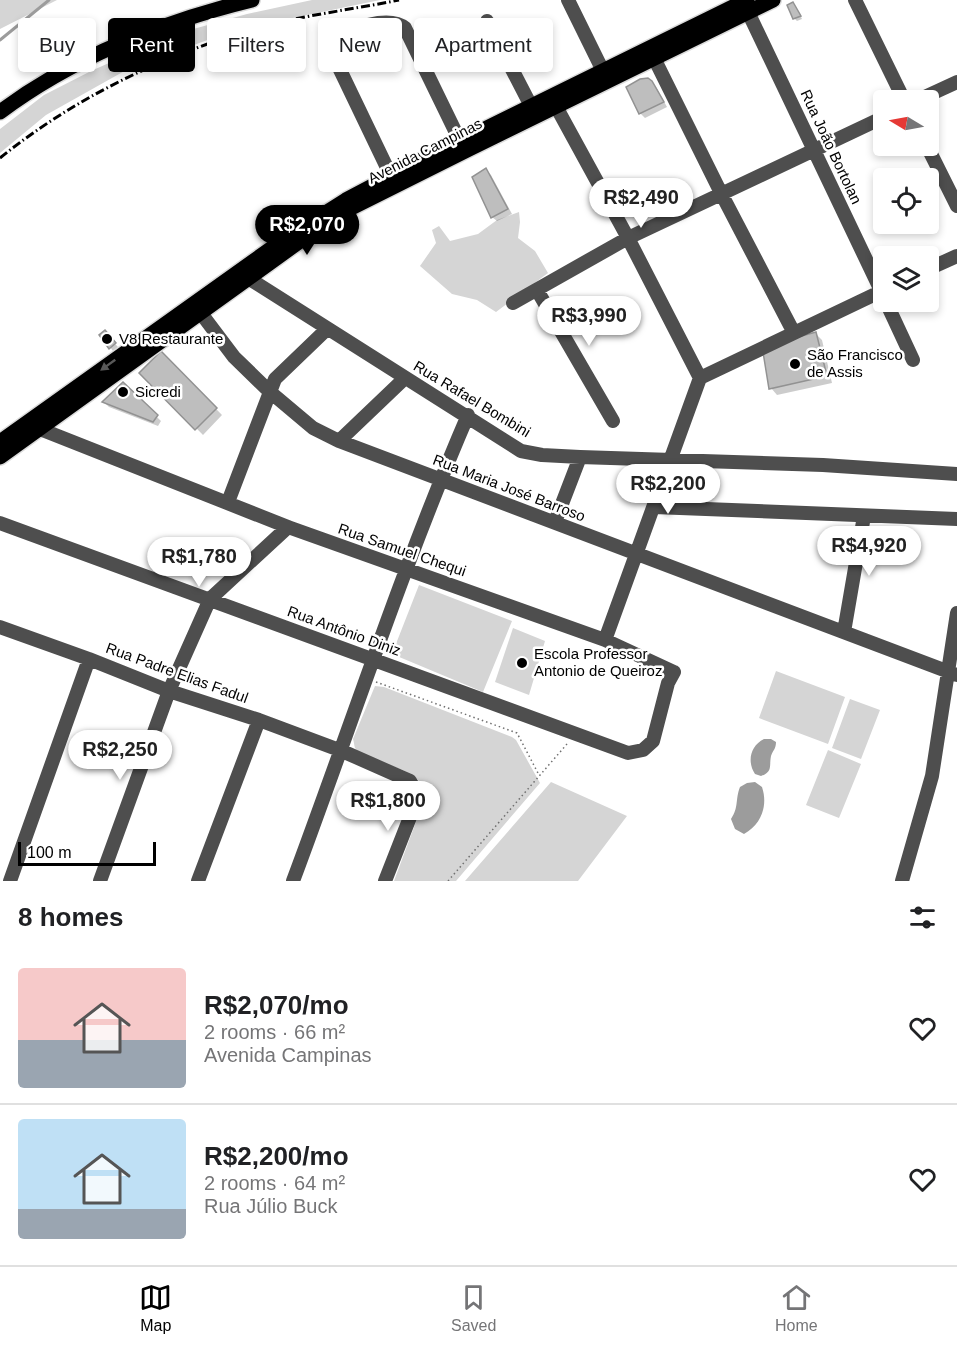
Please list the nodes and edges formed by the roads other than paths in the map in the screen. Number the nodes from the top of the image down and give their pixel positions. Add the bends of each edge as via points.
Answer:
1 (252, 0) edge
2 (568, 0) edge
3 (773, 0) edge
4 (855, 0) edge
5 (748, 6) edge
6 (654, 58) junction
7 (603, 71) junction
8 (513, 72) edge
9 (957, 82) edge
10 (899, 90) edge
11 (939, 90) edge
12 (553, 102) junction
13 (531, 106) junction
14 (0, 112) edge
15 (873, 122) edge
16 (460, 141) junction
17 (815, 150) junction
18 (932, 156) edge
19 (392, 176) junction
20 (721, 193) junction
21 (957, 206) edge
22 (628, 238) junction
23 (957, 256) edge
24 (939, 264) edge
25 (873, 274) edge
26 (248, 278) junction
27 (537, 290) junction
28 (873, 299) edge
29 (513, 303) dead end
30 (197, 308) junction
31 (891, 312) edge
32 (327, 329) junction
33 (794, 333) junction
34 (913, 360) dead end
35 (405, 378) junction
36 (700, 378) junction
37 (270, 391) junction
38 (468, 416) junction
39 (613, 421) dead end
40 (40, 429) junction
41 (339, 441) junction
42 (0, 442) edge
43 (0, 457) edge
44 (580, 457) junction
45 (669, 460) junction
46 (957, 474) edge
47 (440, 479) junction
48 (228, 502) junction
49 (654, 507) junction
50 (864, 516) junction
51 (957, 519) edge
52 (555, 522) junction
53 (0, 523) edge
54 (288, 527) junction
55 (637, 555) junction
56 (407, 568) junction
57 (210, 599) junction
58 (957, 613) edge
59 (2, 632) edge
60 (844, 632) junction
61 (605, 640) junction
62 (89, 659) junction
63 (374, 660) junction
64 (953, 674) edge
65 (169, 691) junction
66 (259, 720) junction
67 (644, 750) joint
68 (342, 751) junction
69 (10, 881) edge
70 (100, 881) edge
71 (198, 881) edge
72 (293, 881) edge
73 (385, 881) edge
74 (902, 881) edge

1 - 14 main road via 195,15 96,54 53,76
2 - 7 street
3 - 5 main road, Avenida Campinas
4 - 10 street
5 - 6 main road, Avenida Campinas
5 - 7 main road, Avenida Campinas
5 - 17 street, Rua João Bortolan
6 - 12 main road, Avenida Campinas
6 - 20 street
7 - 12 main road, Avenida Campinas
8 - 13 street
9 - 11 street
12 - 13 main road, Avenida Campinas
12 - 22 street
12 - 26 main road, Avenida Campinas via 349,209
13 - 16 main road, Avenida Campinas
15 - 17 street
16 - 19 main road, Avenida Campinas
16 - 19 street via 399,22 352,29 332,39 331,51
17 - 20 street
17 - 25 street, Rua João Bortolan
18 - 21 street
19 - 30 main road, Avenida Campinas via 310,222
20 - 22 street
20 - 33 street
22 - 27 street
22 - 36 street
23 - 24 street
26 - 30 main road, Avenida Campinas
26 - 32 street, Rua Rafael Bombini
27 - 29 street
27 - 39 street
28 - 33 street
30 - 37 street, Rua Maria José Barroso via 234,357
30 - 40 main road, Avenida Campinas
30 -> 42 main road, Avenida Campinas
31 - 34 street, Rua João Bortolan
32 - 35 street, Rua Rafael Bombini
32 - 37 street via 275,379
33 - 36 street
35 - 38 street, Rua Rafael Bombini
35 - 41 street
36 - 45 street
37 - 41 street, Rua Maria José Barroso via 313,428
37 - 48 street
38 - 44 street, Rua Rafael Bombini via 521,451
38 - 47 street
40 - 43 main road, Avenida Campinas
40 - 48 street, Rua Samuel Chequi
41 - 47 street, Rua Maria José Barroso
44 - 45 street, Rua Rafael Bombini
44 - 52 street
45 - 46 street, Rua Rafael Bombini
45 - 49 street
47 - 52 street, Rua Maria José Barroso
47 - 56 street
48 - 54 street, Rua Samuel Chequi
49 - 50 street
49 - 55 street
50 - 51 street
50 - 60 street
52 - 55 street, Rua Maria José Barroso
53 - 57 street, Rua Antônio Diniz
54 - 56 street, Rua Samuel Chequi
54 - 57 street
55 - 60 street, Rua Maria José Barroso
55 - 61 street
56 - 61 street, Rua Samuel Chequi
56 - 63 street
57 - 63 street, Rua Antônio Diniz
57 - 65 street
58 - 64 street
59 - 62 street, Rua Padre Elias Fadul
60 - 64 street, Rua Maria José Barroso
61 - 67 street, Rua Samuel Chequi via 674,672 653,741
62 - 65 street, Rua Padre Elias Fadul
62 - 69 street
63 - 67 street, Rua Antônio Diniz via 628,753
63 - 68 street
64 - 74 street via 932,776
65 - 66 street, Rua Padre Elias Fadul
65 - 70 street
66 - 68 street, Rua Padre Elias Fadul
66 - 71 street
68 - 72 street
68 - 73 street, Rua Padre Elias Fadul via 410,780 416,791 416,802

